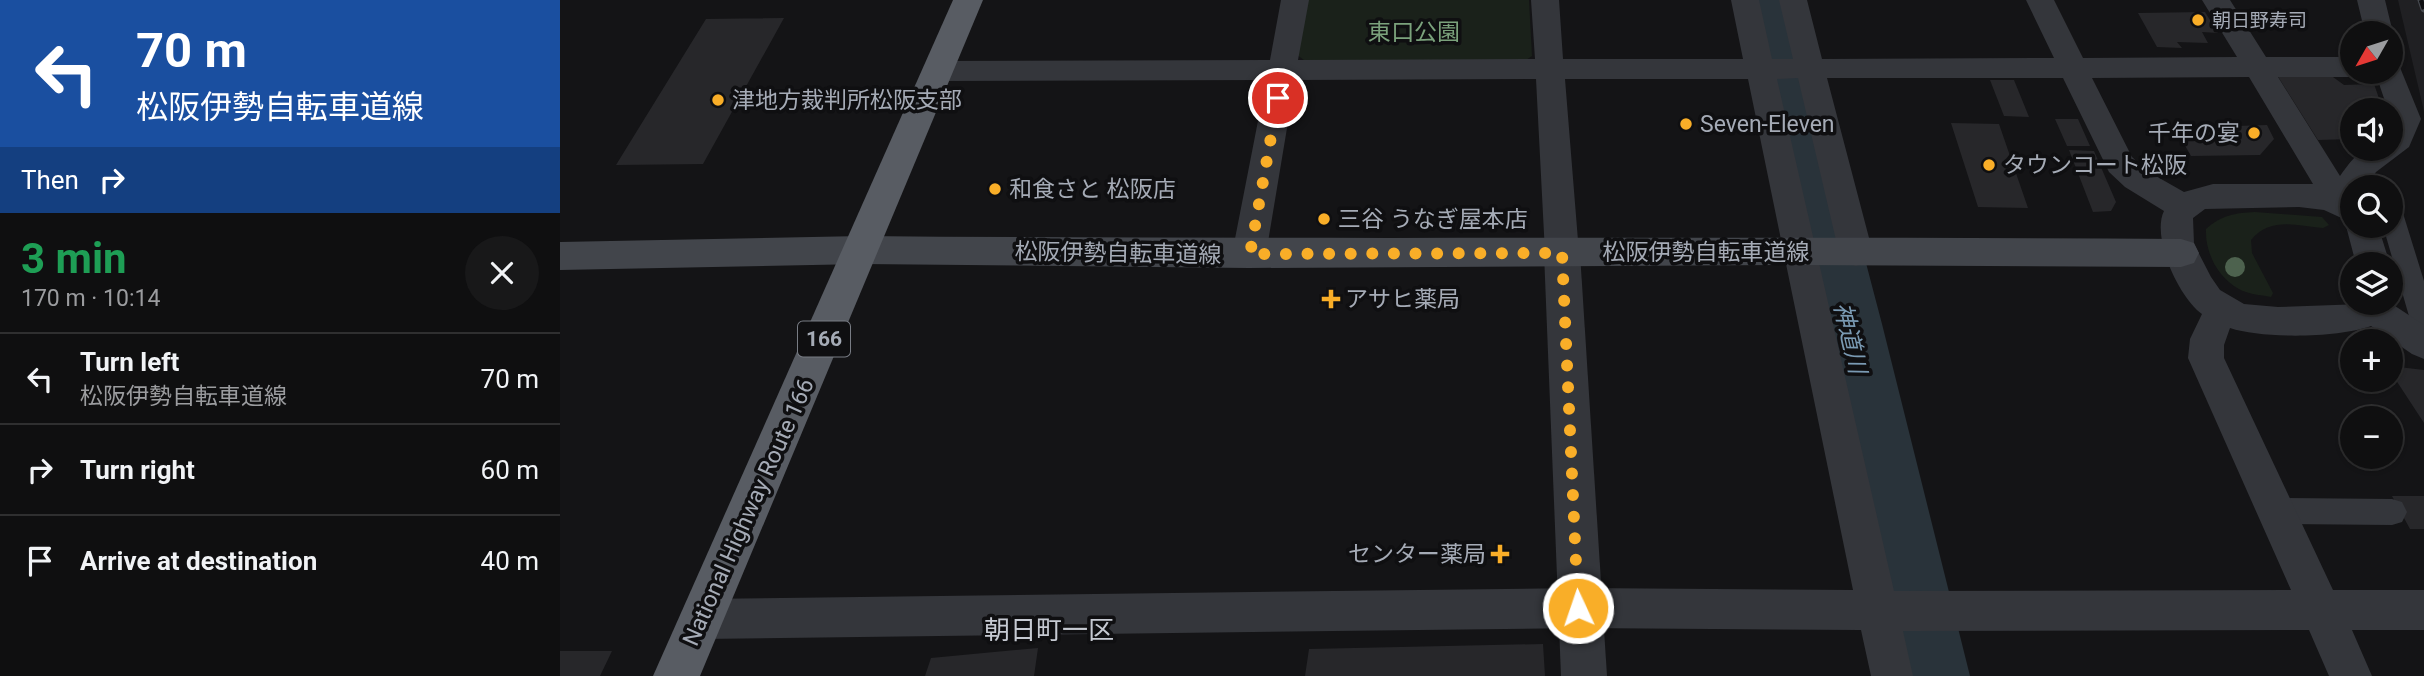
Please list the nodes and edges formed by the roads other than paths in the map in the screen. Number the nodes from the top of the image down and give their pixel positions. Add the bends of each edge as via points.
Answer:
1 (968, 0) edge
2 (1295, 0) edge
3 (1545, 0) edge
4 (1745, 0) edge
5 (1793, 0) edge
6 (2040, 0) edge
7 (2216, 0) edge
8 (2371, 0) edge
9 (2376, 21) edge
10 (2072, 66) junction
11 (2256, 67) junction
12 (2340, 68) edge
13 (1762, 70) junction
14 (1812, 70) junction
15 (939, 71) junction
16 (1282, 71) junction
17 (1549, 71) junction
18 (2340, 197) edge
19 (2403, 198) edge
20 (2340, 204) edge
21 (2185, 207) junction
22 (2399, 238) edge
23 (862, 250) junction
24 (1799, 251) junction
25 (1562, 253) junction
26 (1856, 253) junction
27 (2181, 253) junction
28 (1250, 254) junction
29 (560, 256) edge
30 (2424, 259) edge
31 (2222, 309) junction
32 (2363, 315) edge
33 (2387, 315) edge
34 (2424, 323) edge
35 (2424, 344) edge
36 (2275, 511) junction
37 (2392, 512) dead end
38 (1578, 608) junction
39 (1883, 610) junction
40 (2424, 610) edge
41 (2321, 611) junction
42 (700, 619) junction
43 (676, 676) edge
44 (1584, 676) edge
45 (1892, 676) edge
46 (2351, 676) edge

1 - 15 highway, National Highway Route 166 / 166
2 - 16 street
3 - 17 street
4 - 13 street
5 - 14 street
6 - 10 street
7 - 11 street
8 - 9 street
10 - 11 street
10 - 14 street
10 - 21 street via 2120,164 2136,179
11 - 12 street
11 - 18 street
13 - 14 street
13 - 17 street
13 - 24 street
14 - 26 street
15 - 16 street
15 - 23 highway, National Highway Route 166 / 166
16 - 17 street
16 - 28 street
17 - 25 street
19 - 30 street
20 - 21 street via 2320,196 2207,197
21 - 27 street via 2176,219 2174,234
22 - 34 street
23 - 28 main road, 松阪伊勢自転車道線
23 - 29 main road, 松阪伊勢自転車道線
23 - 42 highway, National Highway Route 166 / 166
24 - 25 main road, 松阪伊勢自転車道線
24 - 26 main road, 松阪伊勢自転車道線
24 - 39 street
25 - 28 main road, 松阪伊勢自転車道線
25 - 38 street
26 - 27 main road, 松阪伊勢自転車道線
27 - 31 street via 2207,299
31 - 32 street via 2255,320
31 - 36 street via 2204,347 2206,358
33 - 35 street
36 - 37 street
36 - 41 street
38 - 39 street
38 - 42 street
38 - 44 street
39 - 41 street
39 - 45 street
40 - 41 street
41 - 46 street
42 - 43 highway, National Highway Route 166 / 166

